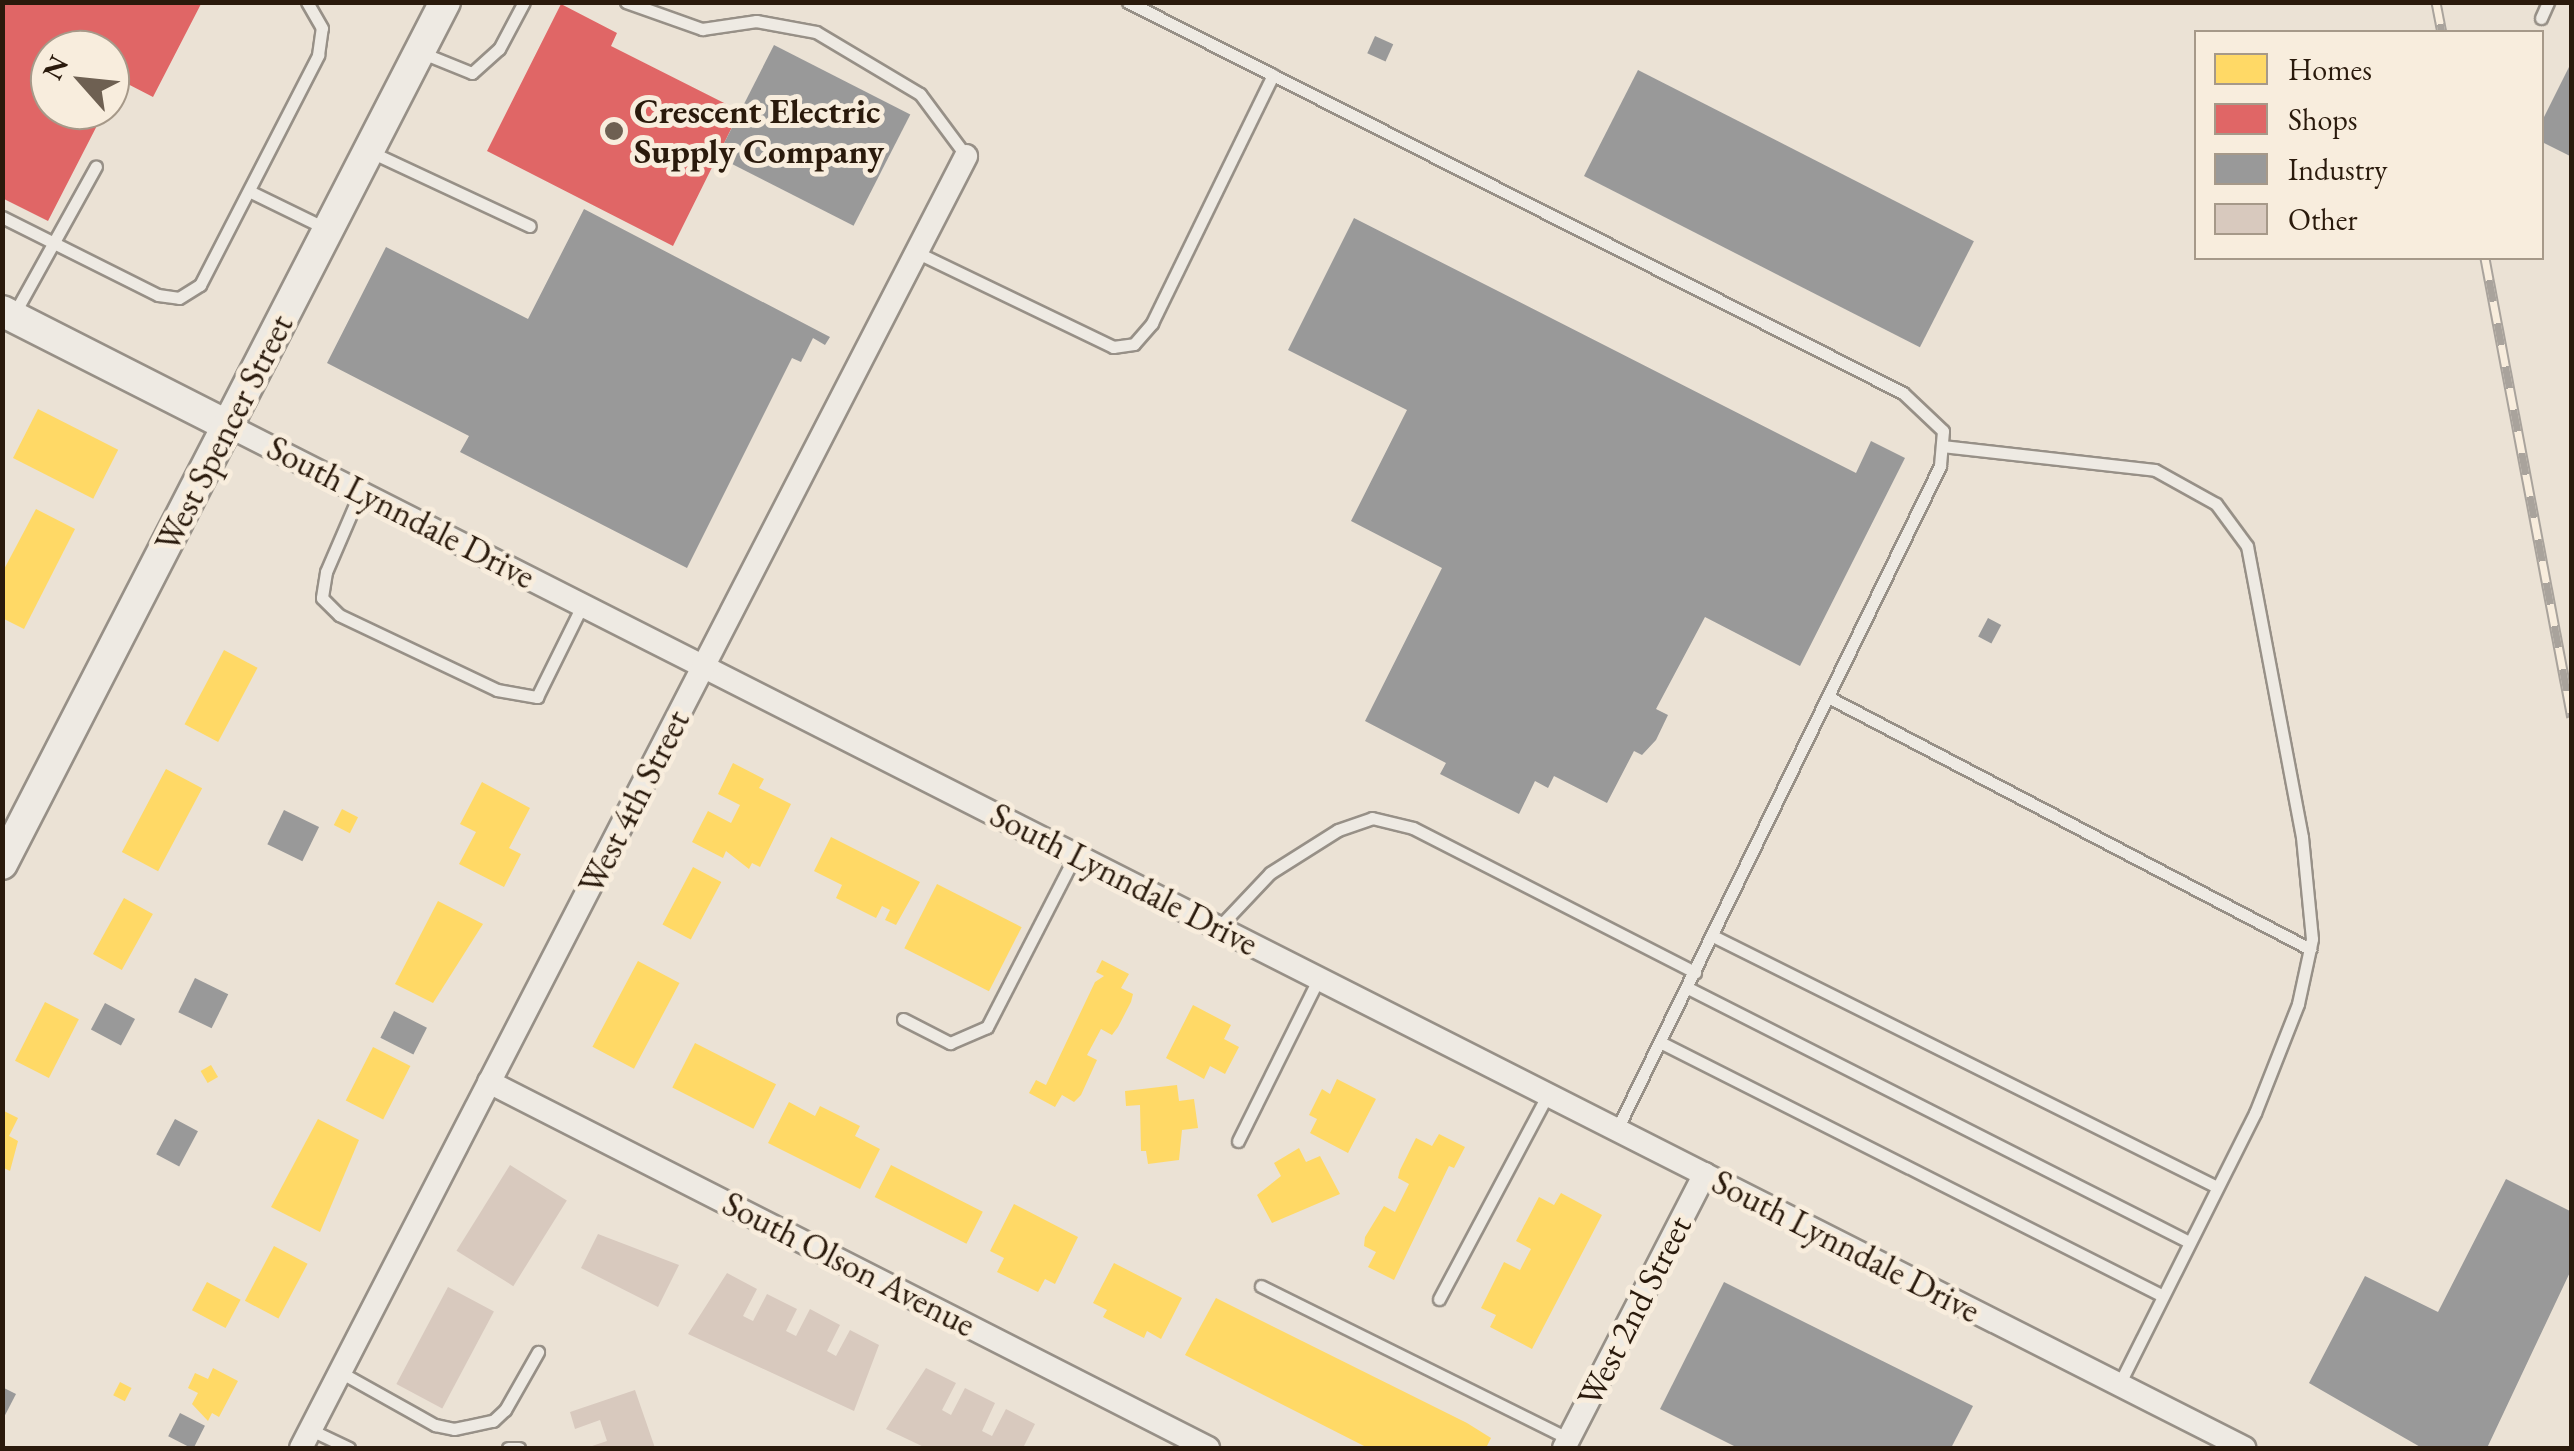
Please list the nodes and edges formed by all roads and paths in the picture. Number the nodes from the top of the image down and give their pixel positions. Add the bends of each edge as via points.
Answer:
1 (307, 2) edge
2 (446, 2) edge
3 (524, 2) edge
4 (626, 2) edge
5 (1128, 2) edge
6 (2548, 2) edge
7 (2541, 18) dead end
8 (420, 52) junction
9 (1272, 75) junction
10 (368, 150) junction
11 (966, 156) joint
12 (96, 166) dead end
13 (251, 192) junction
14 (2, 217) edge
15 (530, 226) dead end
16 (327, 230) junction
17 (55, 244) junction
18 (916, 252) junction
19 (8, 314) edge
20 (228, 424) junction
21 (1942, 446) junction
22 (360, 492) junction
23 (583, 604) junction
24 (705, 666) junction
25 (1830, 698) junction
26 (1076, 854) junction
27 (2, 864) edge
28 (1219, 927) junction
29 (1713, 936) junction
30 (2310, 949) junction
31 (1695, 972) junction
32 (1319, 978) junction
33 (1688, 988) junction
34 (903, 1019) dead end
35 (1660, 1042) junction
36 (489, 1082) junction
37 (1548, 1094) junction
38 (1618, 1129) junction
39 (1238, 1141) dead end
40 (1705, 1174) junction
41 (2215, 1186) junction
42 (2189, 1242) junction
43 (1262, 1286) dead end
44 (2164, 1296) junction
45 (1439, 1299) dead end
46 (538, 1352) dead end
47 (340, 1372) junction
48 (2120, 1385) junction
49 (306, 1439) edge
50 (1566, 1444) edge
51 (349, 1448) edge
52 (508, 1448) edge
53 (519, 1448) edge
54 (1208, 1448) edge
55 (2244, 1448) edge

1 - 13 lane via 322,28 318,55
2 - 8 street, West Spencer Street
3 - 8 lane via 499,49 472,73
4 - 11 lane via 702,30 756,21 816,32 920,94
5 - 9 lane
6 - 7 lane
8 - 10 street, West Spencer Street
9 - 18 lane via 1152,323 1134,344 1113,347
9 - 21 lane via 1903,393 1943,431
10 - 15 lane
10 - 16 street, West Spencer Street
11 - 18 street, West 4th Street
12 - 17 lane
13 - 16 lane
13 - 17 lane via 219,259 200,285 179,298 158,295
14 - 17 lane
16 - 20 street, West Spencer Street
17 - 19 lane
18 - 24 street, West 4th Street
19 - 20 street, South Lynndale Drive
20 - 22 street, South Lynndale Drive
20 - 27 street, West Spencer Street
21 - 25 lane via 1940,466
21 - 30 lane via 2155,470 2216,504 2248,546 2302,837
22 - 23 street, South Lynndale Drive
22 - 23 lane via 326,572 322,598 340,615 498,690 537,698
23 - 24 street, South Lynndale Drive
24 - 26 street, South Lynndale Drive
24 - 36 street, West 4th Street
25 - 29 lane
25 - 30 lane
26 - 28 street, South Lynndale Drive
26 - 34 lane via 987,1027 950,1042
28 - 31 lane via 1270,873 1338,830 1372,818 1414,828
28 - 32 street, South Lynndale Drive
29 - 31 lane
29 - 41 lane
30 - 41 lane via 2298,1004 2256,1113
31 - 33 lane
32 - 37 street, South Lynndale Drive
32 - 39 lane
33 - 35 lane
33 - 42 lane
35 - 38 lane
35 - 44 lane
36 - 47 street, West 4th Street
36 - 54 street, South Olson Avenue
37 - 38 street, South Lynndale Drive
37 - 45 lane
38 - 40 street, South Lynndale Drive
40 - 48 street, South Lynndale Drive
40 - 50 street, West 2nd Street
41 - 42 lane
42 - 44 lane
43 - 50 lane
44 - 48 lane
46 - 47 lane via 506,1410 493,1421 454,1429
47 - 49 street, West 4th Street
48 - 55 street, South Lynndale Drive
49 - 51 lane
52 - 53 lane

